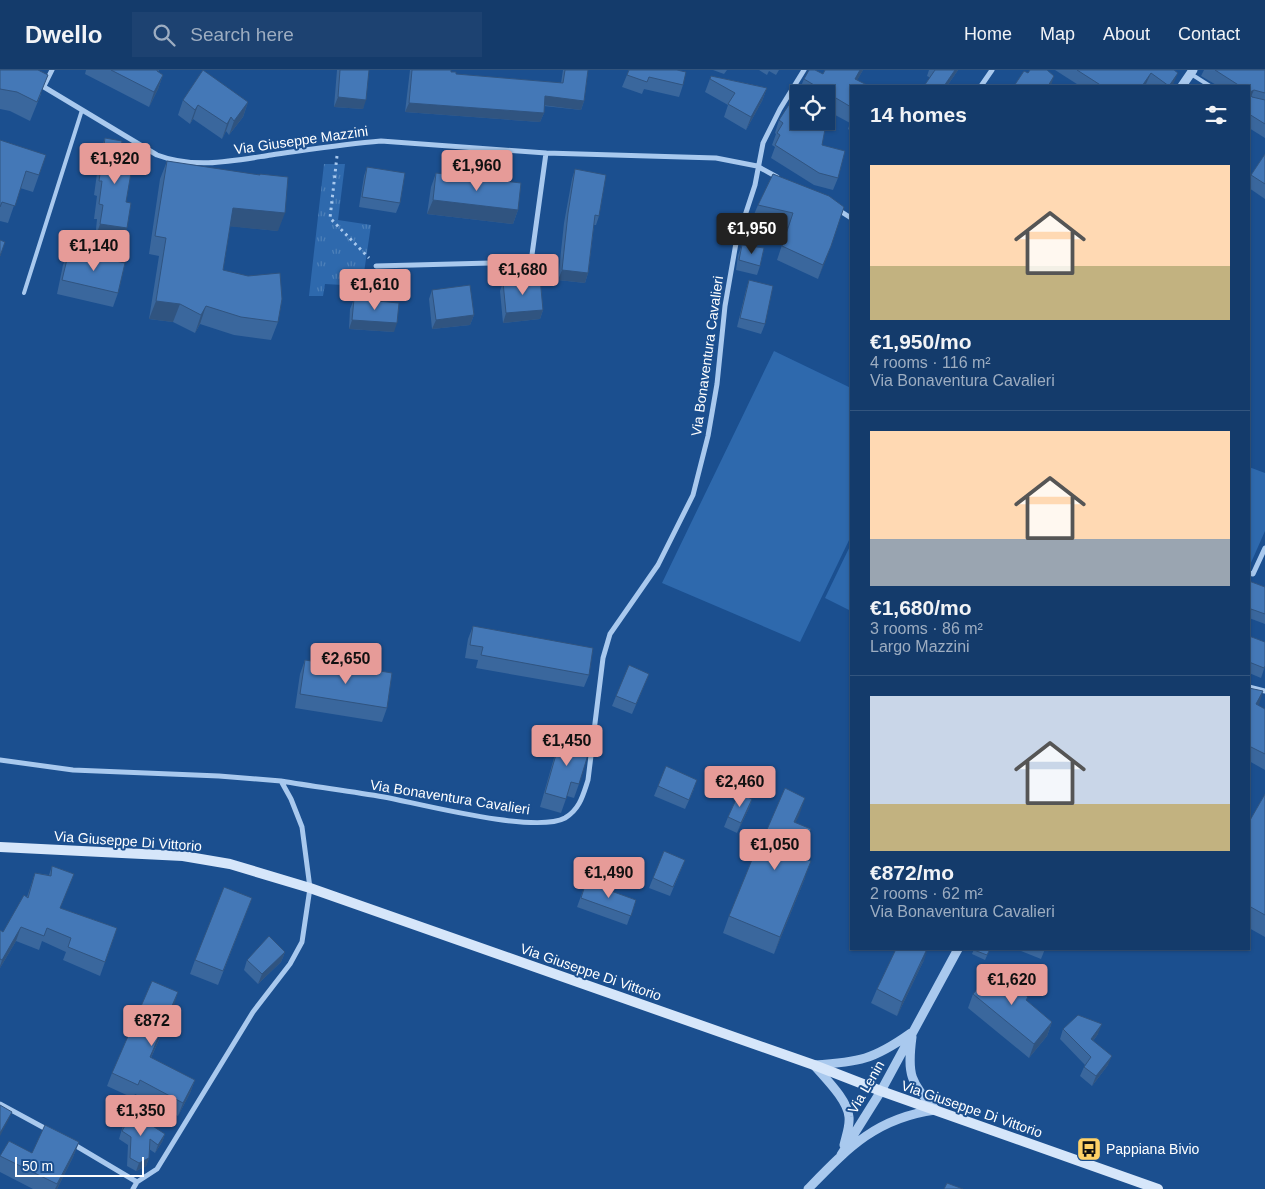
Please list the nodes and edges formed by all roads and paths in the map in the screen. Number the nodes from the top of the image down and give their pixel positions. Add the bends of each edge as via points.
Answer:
1 (52, 70) edge
2 (804, 70) edge
3 (992, 70) edge
4 (1192, 72) edge
5 (36, 83) edge
6 (982, 85) edge
7 (1183, 85) edge
8 (1209, 85) edge
9 (44, 86) junction
10 (82, 110) junction
11 (338, 145) junction
12 (546, 153) junction
13 (757, 166) junction
14 (784, 180) edge
15 (827, 204) edge
16 (850, 217) edge
17 (376, 266) joint
18 (24, 293) dead end
19 (1265, 548) edge
20 (1250, 573) edge
21 (1250, 687) edge
22 (1265, 691) edge
23 (0, 760) edge
24 (281, 781) junction
25 (0, 847) edge
26 (310, 888) junction
27 (957, 950) edge
28 (912, 1032) junction
29 (814, 1065) junction
30 (881, 1091) junction
31 (0, 1104) edge
32 (936, 1110) junction
33 (56, 1134) edge
34 (64, 1138) edge
35 (841, 1155) junction
36 (137, 1182) junction
37 (133, 1189) edge
38 (808, 1189) edge
39 (1158, 1189) edge

1 - 9 street
2 - 13 street, Via Bonaventura Cavalieri via 763,143
3 - 6 street
4 - 7 street
4 - 8 lane
5 - 9 street, Via Giuseppe Mazzini
9 - 10 street, Via Giuseppe Mazzini
10 - 11 street, Via Giuseppe Mazzini via 157,155 188,163 231,161
10 - 18 lane
11 - 12 street, Via Giuseppe Mazzini via 381,141
11 - 17 path via 330,218
12 - 13 street, Via Giuseppe Mazzini via 716,158
12 - 17 street via 531,262
13 - 14 street, Via Giuseppe Mazzini
13 - 24 street, Via Bonaventura Cavalieri via 755,185 736,243 710,428 693,495 658,565 610,634 603,658 588,780 576,809 551,822 522,822
15 - 16 street
19 - 20 street via 1253,574
21 - 22 street
23 - 24 street, Via Bonaventura Cavalieri via 74,770
24 - 26 street via 302,827
25 - 26 main road, Via Giuseppe Di Vittorio via 183,856 230,864
26 - 29 main road, Via Giuseppe Di Vittorio
26 - 36 street via 302,942 290,964 253,1012 156,1169
27 - 28 street, Via Lenin
28 - 29 street, Via Lenin via 891,1047 865,1059
28 - 30 street, Via Lenin
28 - 32 street, Via Lenin via 910,1072 914,1084
29 - 30 main road, Via Giuseppe Di Vittorio
29 - 35 street, Via Lenin via 846,1106 848,1129
30 - 32 main road, Via Giuseppe Di Vittorio
30 - 35 street, Via Lenin
31 - 33 street
32 - 35 street, Via Lenin via 892,1120
32 - 39 main road, Via Giuseppe Di Vittorio
34 - 36 street
35 - 38 street, Via Lenin
36 - 37 street

